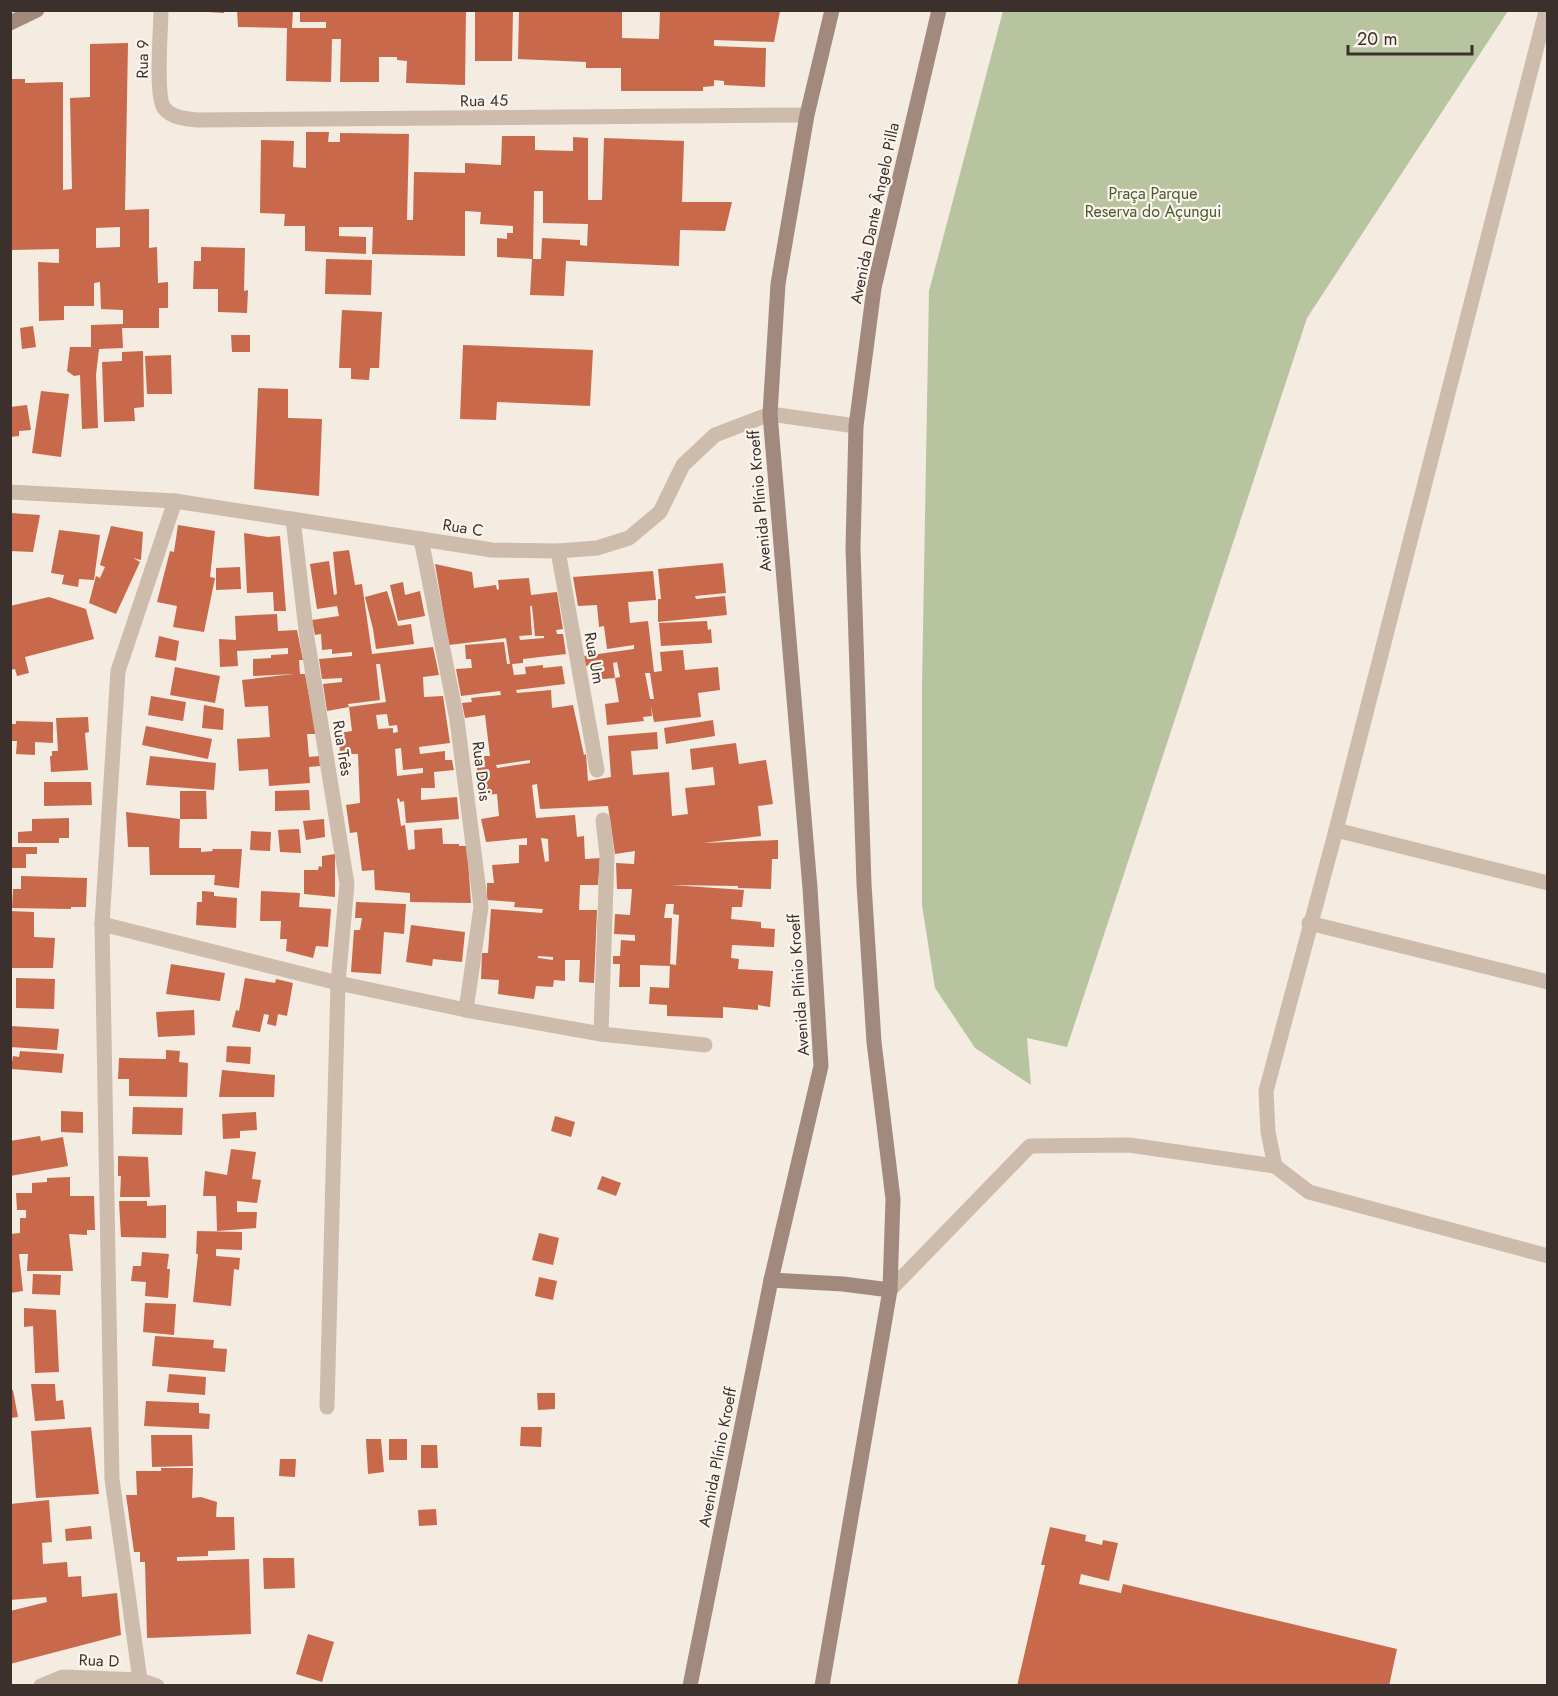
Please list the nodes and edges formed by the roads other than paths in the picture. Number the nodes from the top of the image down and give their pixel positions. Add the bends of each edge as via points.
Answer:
1 (38, 10) edge
2 (161, 10) edge
3 (832, 10) edge
4 (939, 10) edge
5 (1546, 11) edge
6 (10, 23) edge
7 (165, 108) joint
8 (807, 115) junction
9 (770, 414) junction
10 (856, 426) junction
11 (10, 492) edge
12 (175, 501) junction
13 (293, 519) junction
14 (421, 538) junction
15 (558, 551) junction
16 (597, 770) dead end
17 (603, 820) dead end
18 (1336, 830) junction
19 (1548, 883) edge
20 (1310, 923) junction
21 (102, 924) junction
22 (1548, 982) edge
23 (338, 984) junction
24 (466, 1010) junction
25 (601, 1035) junction
26 (705, 1045) dead end
27 (1275, 1166) junction
28 (1548, 1256) edge
29 (771, 1280) junction
30 (890, 1290) junction
31 (327, 1407) dead end
32 (140, 1680) junction
33 (40, 1686) edge
34 (157, 1686) edge
35 (690, 1686) edge
36 (822, 1686) edge

1 - 6 main road
2 - 7 street, Rua 9 via 159,95
3 - 8 main road
4 - 10 main road, Avenida Dante Ângelo Pilla via 874,288
5 - 18 street
7 - 8 street, Rua 45 via 179,118 198,120
8 - 9 main road via 778,284
9 - 10 street, Rua C
9 - 15 street, Rua C via 716,435 683,465 660,512 629,538 597,548
9 - 29 main road, Avenida Plínio Kroeff via 821,1066
10 - 30 main road via 853,548 864,884 874,1042 893,1199
11 - 12 street, Rua C
12 - 13 street, Rua C
12 - 21 street via 118,671
13 - 14 street, Rua C
13 - 23 street, Rua Três via 307,638 347,884
14 - 15 street, Rua C via 492,550
14 - 24 street, Rua Dois via 457,720 481,907
15 - 16 street, Rua Um
17 - 25 street via 607,855
18 - 19 street
18 - 20 street
20 - 22 street
20 - 27 street via 1266,1091
21 - 23 street
21 - 32 street via 112,1479
23 - 24 street
23 - 31 street, Rua Três
24 - 25 street
25 - 26 street
27 - 28 street via 1309,1192
27 - 30 street via 1129,1145 1030,1146
29 - 30 main road
29 - 35 main road, Avenida Plínio Kroeff
30 - 36 main road
32 - 33 street, Rua D via 63,1677
32 - 34 street, Rua D

